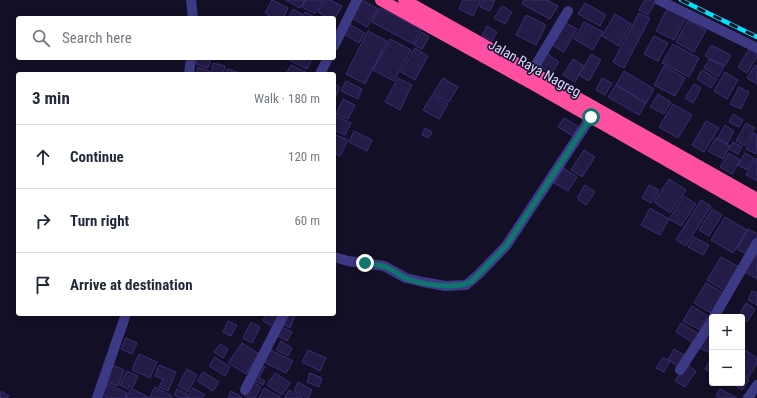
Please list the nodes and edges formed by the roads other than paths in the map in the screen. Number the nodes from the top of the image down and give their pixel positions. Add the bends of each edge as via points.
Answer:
1 (191, 0) edge
2 (357, 0) edge
3 (381, 0) edge
4 (404, 0) edge
5 (659, 0) edge
6 (568, 11) dead end
7 (192, 16) edge
8 (336, 42) edge
9 (757, 48) edge
10 (191, 60) edge
11 (327, 60) edge
12 (532, 71) junction
13 (189, 72) edge
14 (321, 72) edge
15 (591, 117) junction
16 (757, 199) edge
17 (757, 212) edge
18 (757, 243) edge
19 (336, 258) edge
20 (716, 314) edge
21 (125, 316) edge
22 (283, 316) edge
23 (709, 325) edge
24 (680, 370) dead end
25 (757, 384) edge
26 (245, 390) dead end
27 (97, 398) edge
28 (748, 398) edge

1 - 7 street
2 - 8 street
3 - 15 highway, Jalan Raya Nagreg
4 - 12 highway, Jalan Raya Nagreg
5 - 9 street
6 - 12 street
10 - 13 street
11 - 14 street
12 - 16 highway, Jalan Raya Nagreg
15 - 17 highway, Jalan Raya Nagreg
15 - 19 street via 506,246 466,285 445,286 423,282 406,278 384,266
18 - 20 street
21 - 27 street
22 - 26 street
23 - 24 street
25 - 28 street

